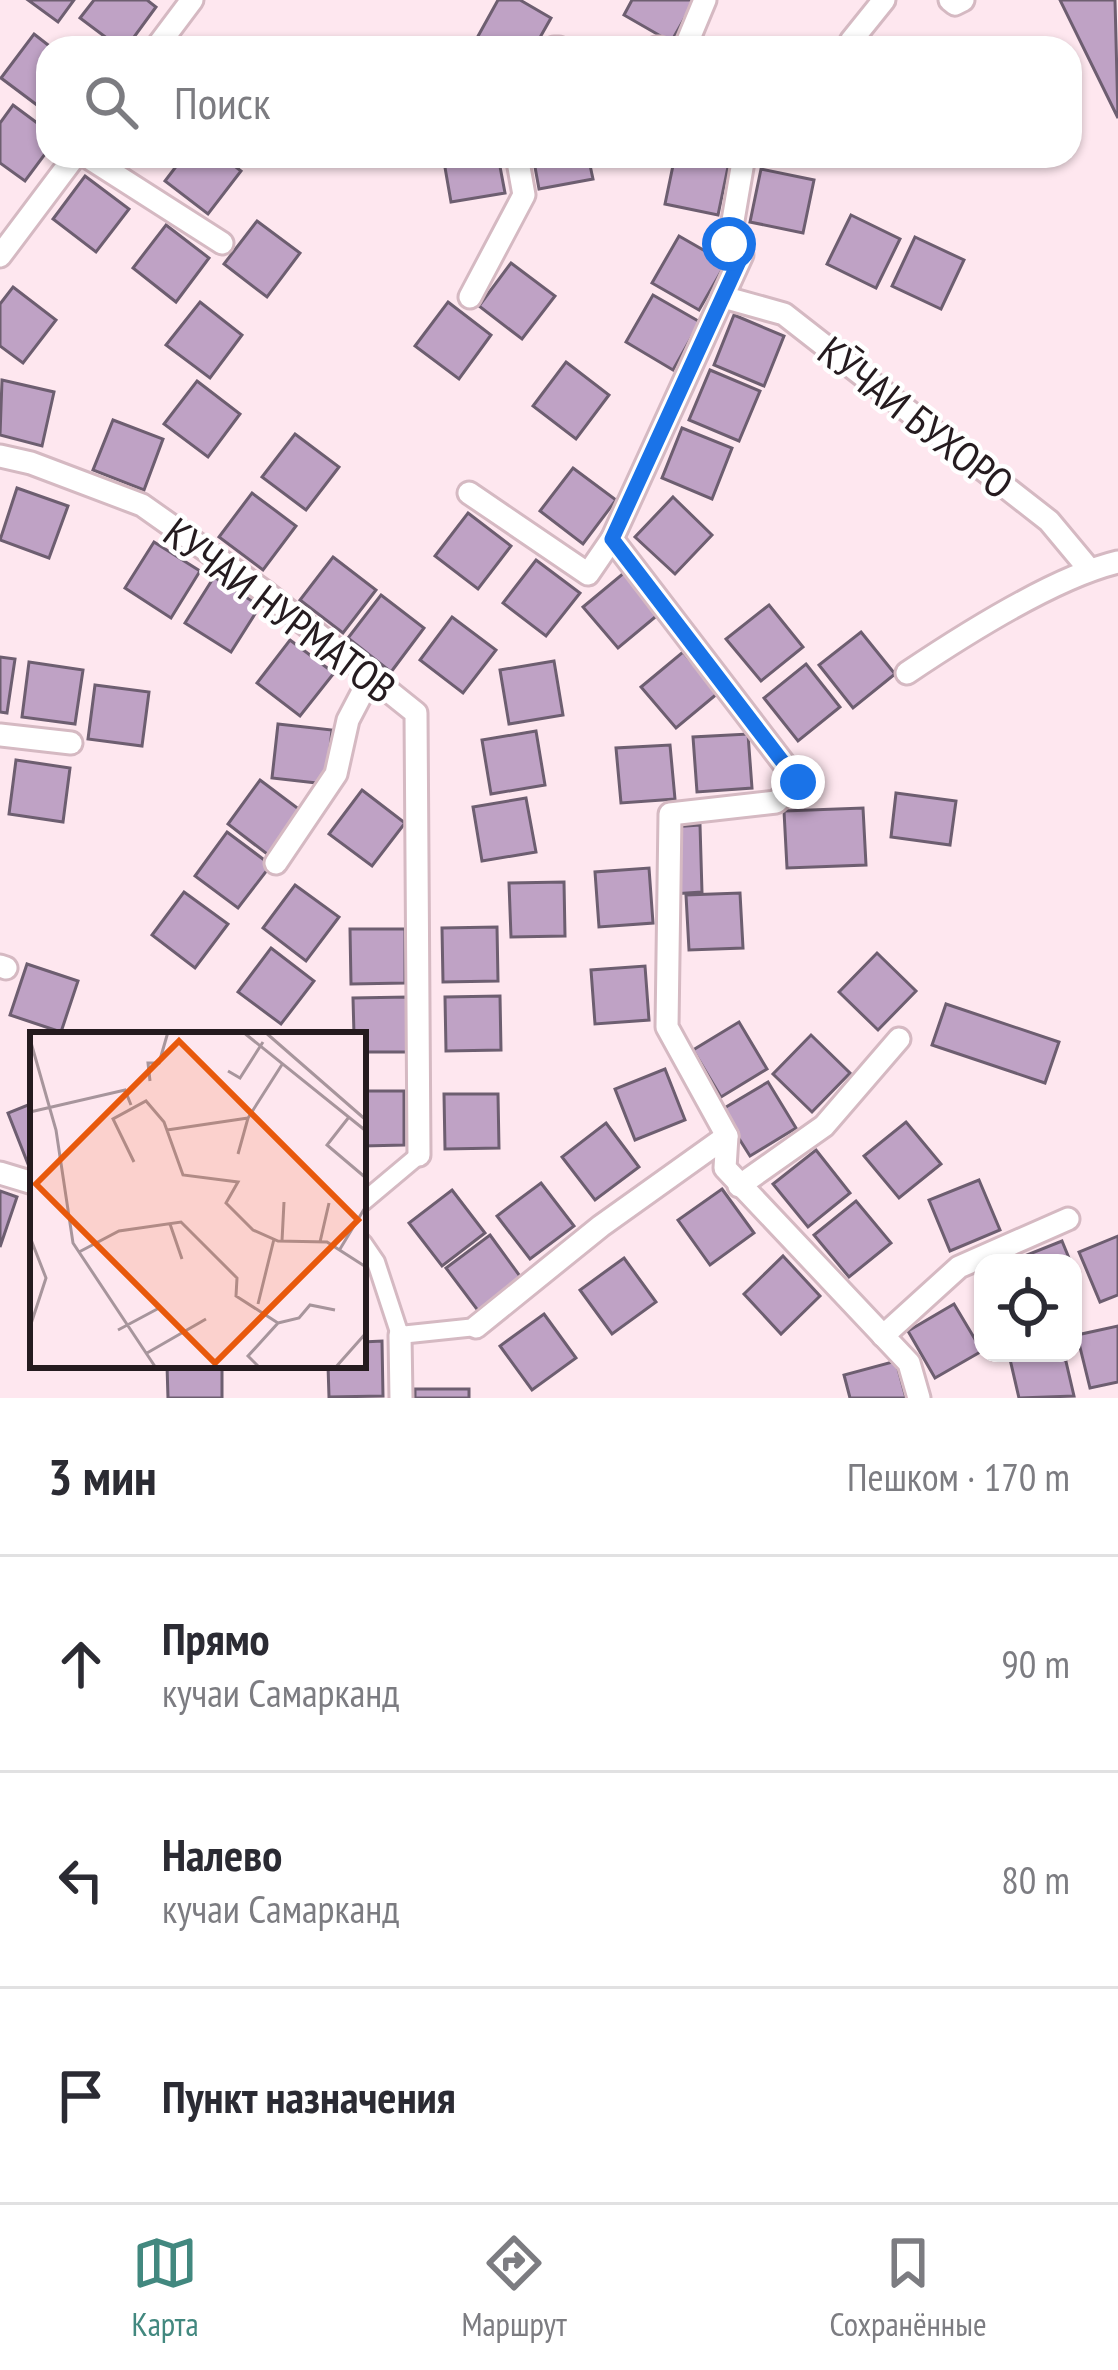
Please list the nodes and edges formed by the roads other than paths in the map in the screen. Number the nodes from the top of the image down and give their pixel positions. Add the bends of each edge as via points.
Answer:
1 (192, 0) edge
2 (705, 0) edge
3 (884, 0) edge
4 (950, 0) edge
5 (962, 0) edge
6 (165, 36) edge
7 (690, 36) edge
8 (855, 36) edge
9 (66, 168) edge
10 (105, 168) edge
11 (519, 168) edge
12 (742, 168) edge
13 (222, 243) dead end
14 (0, 256) edge
15 (470, 297) dead end
16 (723, 297) junction
17 (0, 456) edge
18 (469, 493) dead end
19 (612, 539) junction
20 (1118, 562) edge
21 (1089, 569) junction
22 (907, 673) dead end
23 (370, 678) junction
24 (0, 735) edge
25 (71, 743) dead end
26 (276, 863) dead end
27 (899, 1039) dead end
28 (727, 1136) junction
29 (419, 1155) joint
30 (0, 1172) edge
31 (30, 1183) edge
32 (739, 1186) junction
33 (366, 1199) edge
34 (1068, 1219) dead end
35 (366, 1248) edge
36 (476, 1327) joint
37 (400, 1335) junction
38 (883, 1336) junction
39 (401, 1398) edge
40 (919, 1398) edge

1 - 6 street
2 - 7 street
3 - 8 street
4 - 5 street
9 - 14 street
10 - 13 street
11 - 15 street via 524,195
12 - 16 street via 729,244 742,255
16 - 19 street
16 - 21 street, КӮЧАИ БУХОРО via 784,314 1048,521
17 - 23 street, КУЧАИ НУРМАТОВ via 142,505
18 - 19 street via 588,574
19 - 28 street via 798,782 776,802 670,814 667,1027
20 - 21 street
21 - 22 street
23 - 26 street via 348,720 335,774
23 - 29 street, КУЧАИ НУРМАТОВ via 416,713
24 - 25 street
27 - 32 street via 824,1126
28 - 32 street via 725,1168
28 - 36 street
29 - 33 street
30 - 31 street
32 - 38 street
34 - 38 street via 959,1267
35 - 37 street
36 - 37 street
37 - 39 street
38 - 40 street via 909,1363

